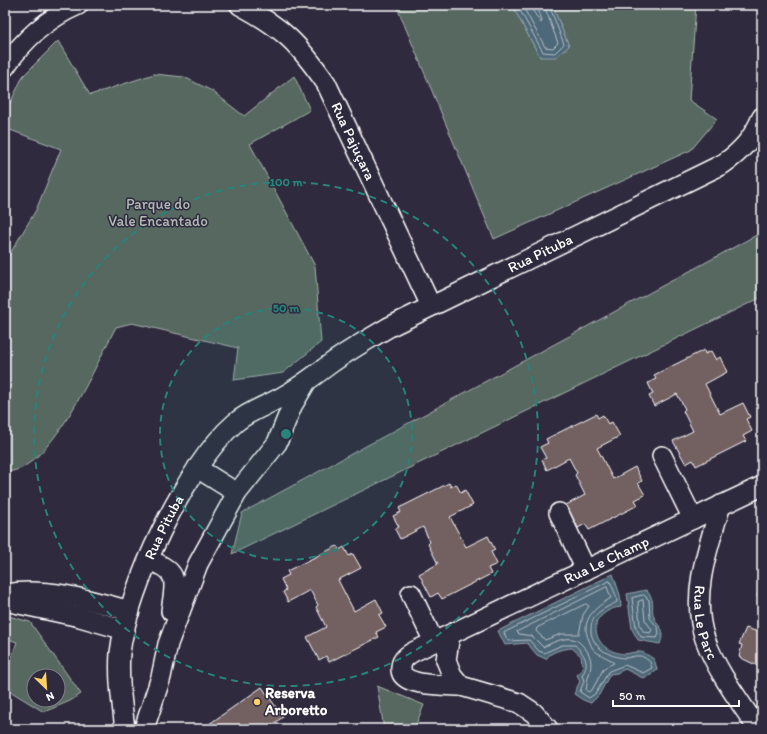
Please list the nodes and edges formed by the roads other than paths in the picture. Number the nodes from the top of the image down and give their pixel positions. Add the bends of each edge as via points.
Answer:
1 (78, 5) edge
2 (240, 5) edge
3 (5, 67) edge
4 (762, 117) edge
5 (431, 306) junction
6 (306, 382) junction
7 (662, 456) dead end
8 (197, 468) junction
9 (762, 486) edge
10 (237, 493) junction
11 (721, 505) junction
12 (559, 513) dead end
13 (693, 519) junction
14 (149, 560) junction
15 (586, 570) junction
16 (5, 594) edge
17 (411, 594) dead end
18 (5, 601) edge
19 (130, 611) junction
20 (125, 630) junction
21 (442, 639) junction
22 (168, 644) junction
23 (461, 686) junction
24 (125, 729) edge
25 (144, 729) edge
26 (548, 729) edge
27 (758, 729) edge

1 - 3 street via 50,20 28,38
2 - 5 street, Rua Pajuçara via 265,18 289,36 326,83
4 - 5 street, Rua Pituba via 749,142 723,164
5 - 6 street, Rua Pituba via 362,343
6 - 8 street, Rua Pituba via 235,423
6 - 10 street, Rua Pituba via 292,406 277,443
7 - 13 street
8 - 10 street
8 - 14 street, Rua Pituba via 182,492
9 - 11 street, Rua Le Champ
10 - 22 street, Rua Pituba via 198,564
11 - 13 street, Rua Le Champ
11 - 27 street, Rua Le Parc via 703,574 699,599 701,619 714,660
12 - 15 street
13 - 15 street, Rua Le Champ
14 - 19 street, Rua Pituba
14 - 22 street via 165,566 173,578
15 - 21 street, Rua Le Champ
16 - 19 street via 40,592 85,599
17 - 21 street
18 - 20 street via 80,617
19 - 20 street, Rua Pituba
20 - 24 street, Rua Pituba via 120,654
21 - 23 street via 452,675
21 - 23 street, Rua Le Champ via 405,657 401,664 401,672 406,679 415,682
22 - 25 street, Rua Pituba via 161,677
23 - 26 street, Rua Le Champ via 519,703 534,713

